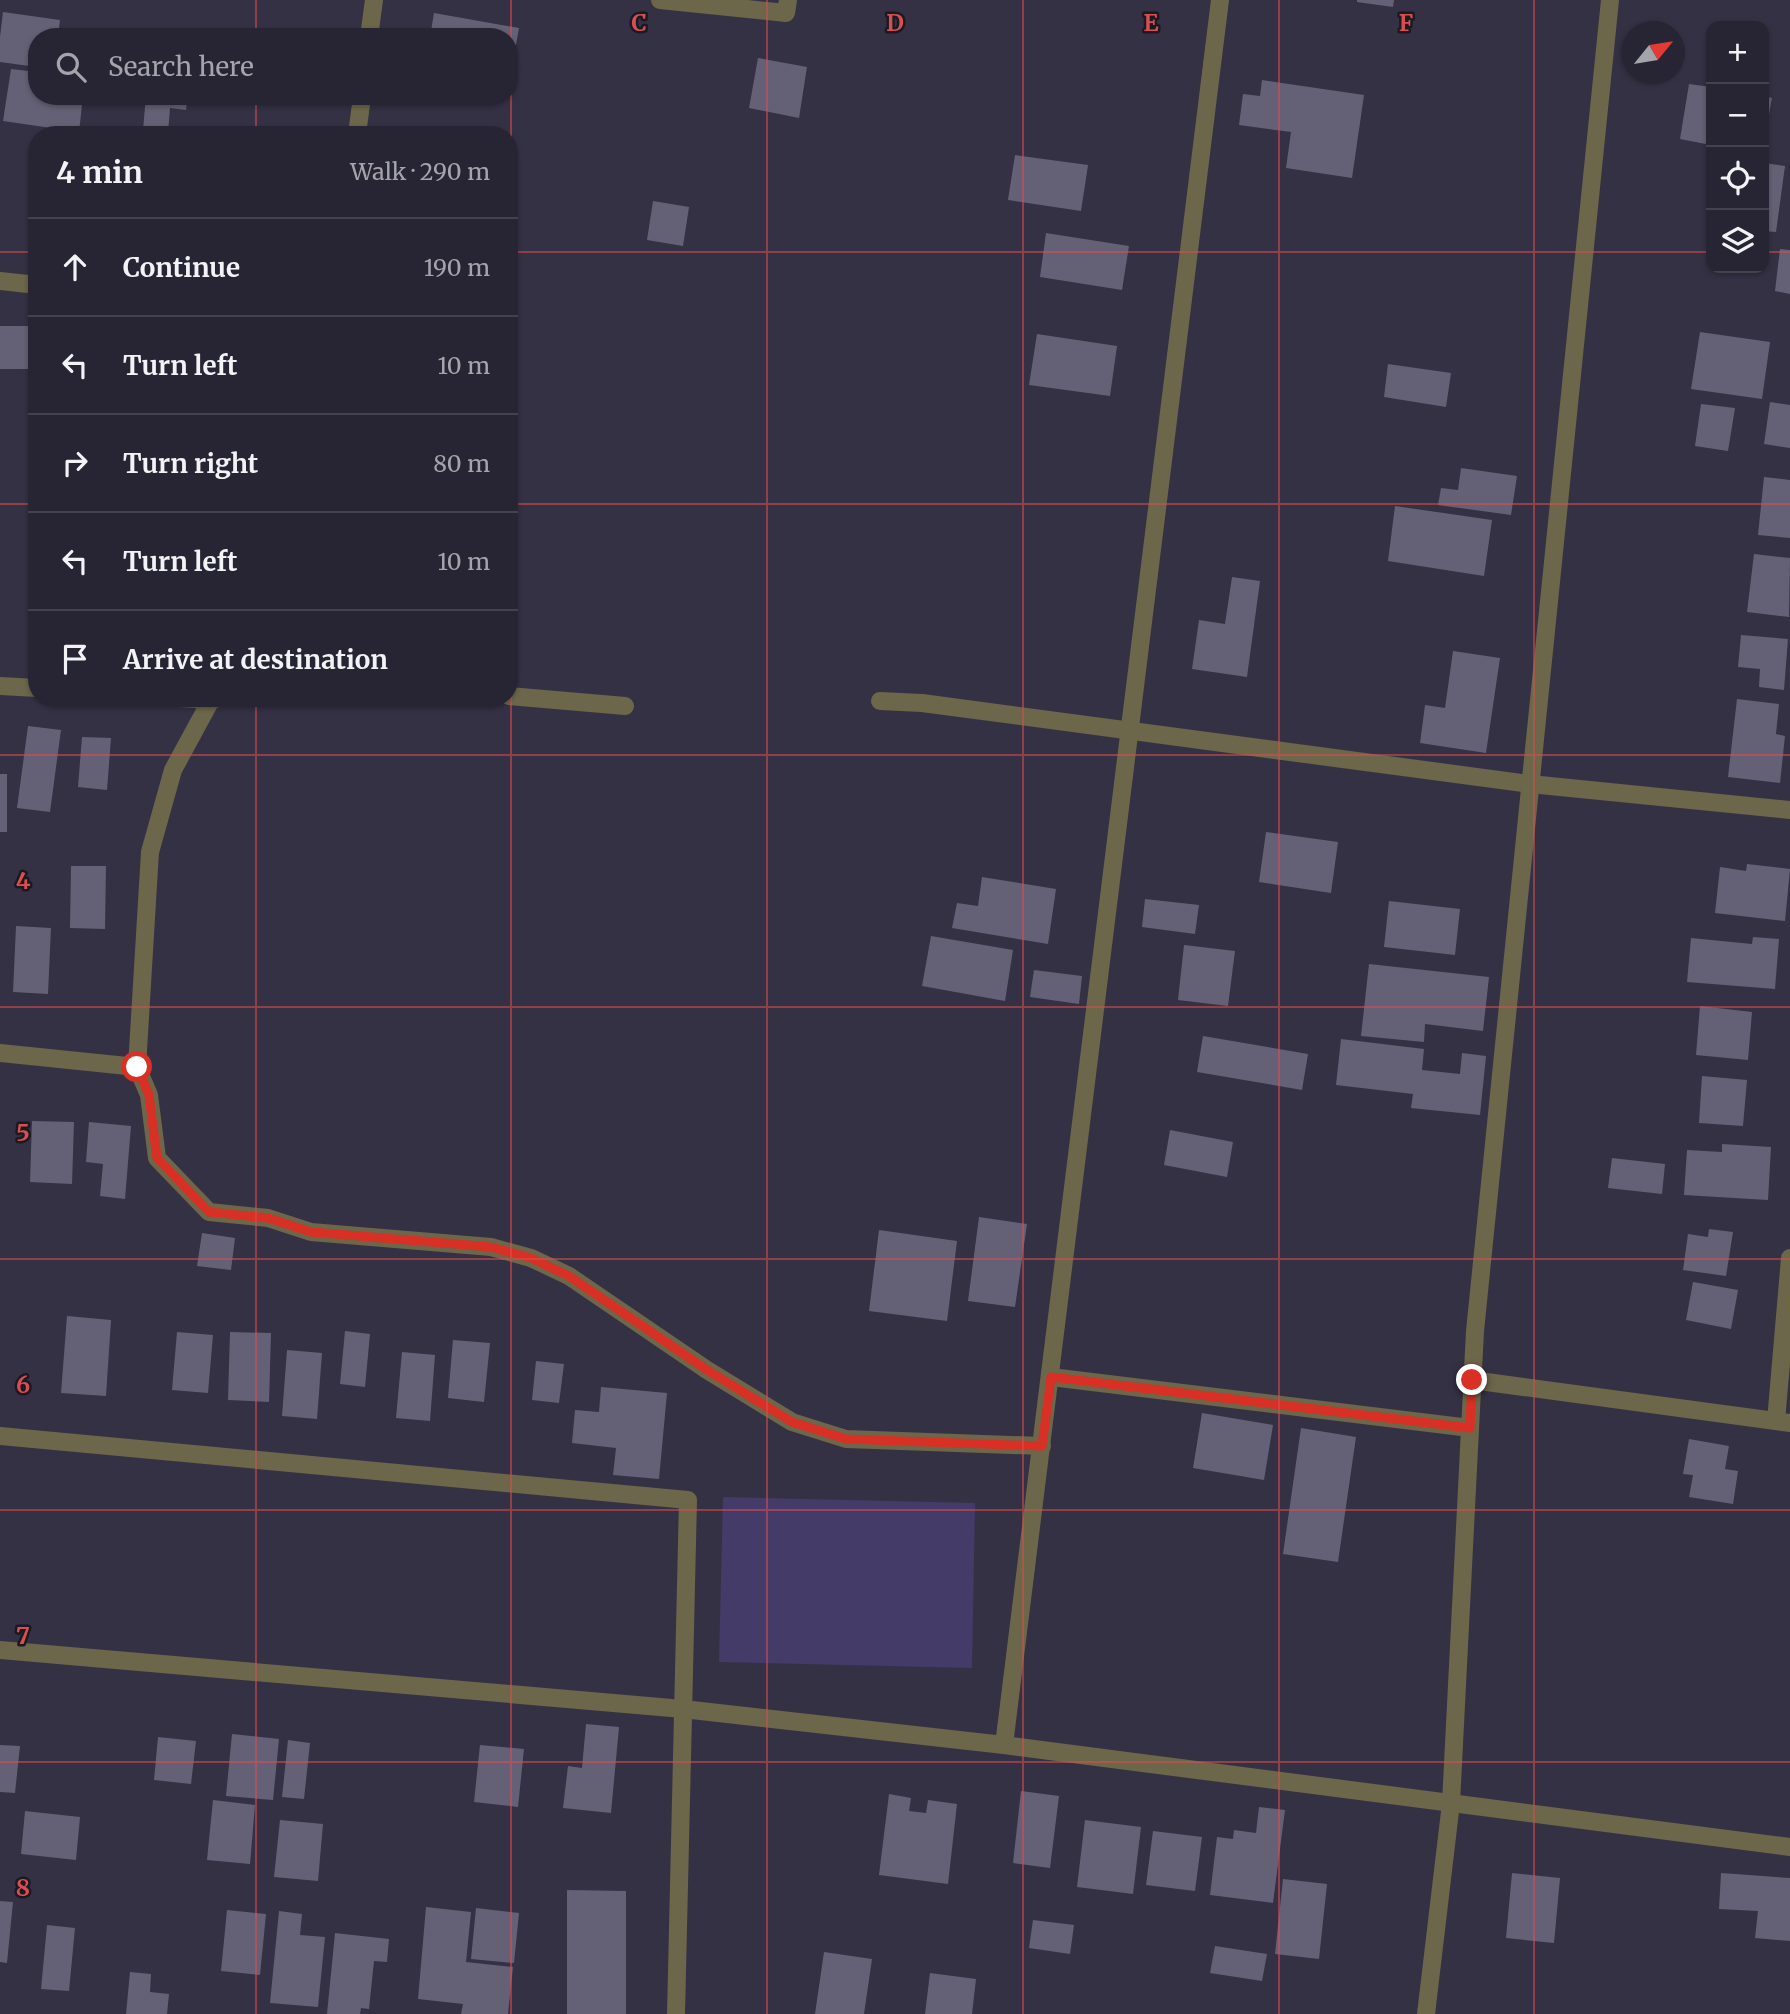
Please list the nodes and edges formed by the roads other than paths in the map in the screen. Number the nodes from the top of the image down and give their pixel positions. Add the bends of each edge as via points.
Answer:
1 (374, 0) edge
2 (660, 0) edge
3 (788, 0) edge
4 (1220, 0) edge
5 (1610, 0) edge
6 (370, 28) edge
7 (361, 105) edge
8 (358, 126) edge
9 (0, 281) edge
10 (28, 284) edge
11 (0, 686) edge
12 (28, 688) edge
13 (518, 697) edge
14 (880, 701) dead end
15 (625, 706) dead end
16 (210, 707) edge
17 (1129, 731) junction
18 (1530, 784) junction
19 (1790, 810) edge
20 (0, 1053) edge
21 (137, 1067) junction
22 (1790, 1258) edge
23 (1051, 1377) junction
24 (1472, 1380) junction
25 (1783, 1422) edge
26 (1470, 1428) junction
27 (0, 1436) edge
28 (1042, 1446) junction
29 (0, 1650) edge
30 (683, 1709) junction
31 (1004, 1745) junction
32 (1451, 1803) junction
33 (1790, 1847) edge
34 (676, 2014) edge
35 (1426, 2014) edge

1 - 6 street
2 - 3 street via 786,13
4 - 17 street
5 - 18 street
7 - 8 street
9 - 10 street
11 - 12 street
13 - 15 street
14 - 17 street
16 - 21 street via 173,770 150,852
17 - 18 street
17 - 23 street
18 - 19 street
18 - 24 street
20 - 21 street
21 - 28 street via 149,1095 157,1158 209,1212 268,1218 311,1232 491,1247 531,1258 569,1276 792,1422 846,1439
22 - 25 street
23 - 26 street
23 - 28 street
24 - 25 street
24 - 26 street
26 - 32 street
27 - 30 street via 688,1500
28 - 31 street
29 - 30 street
30 - 31 street
30 - 34 street
31 - 32 street
32 - 33 street
32 - 35 street

